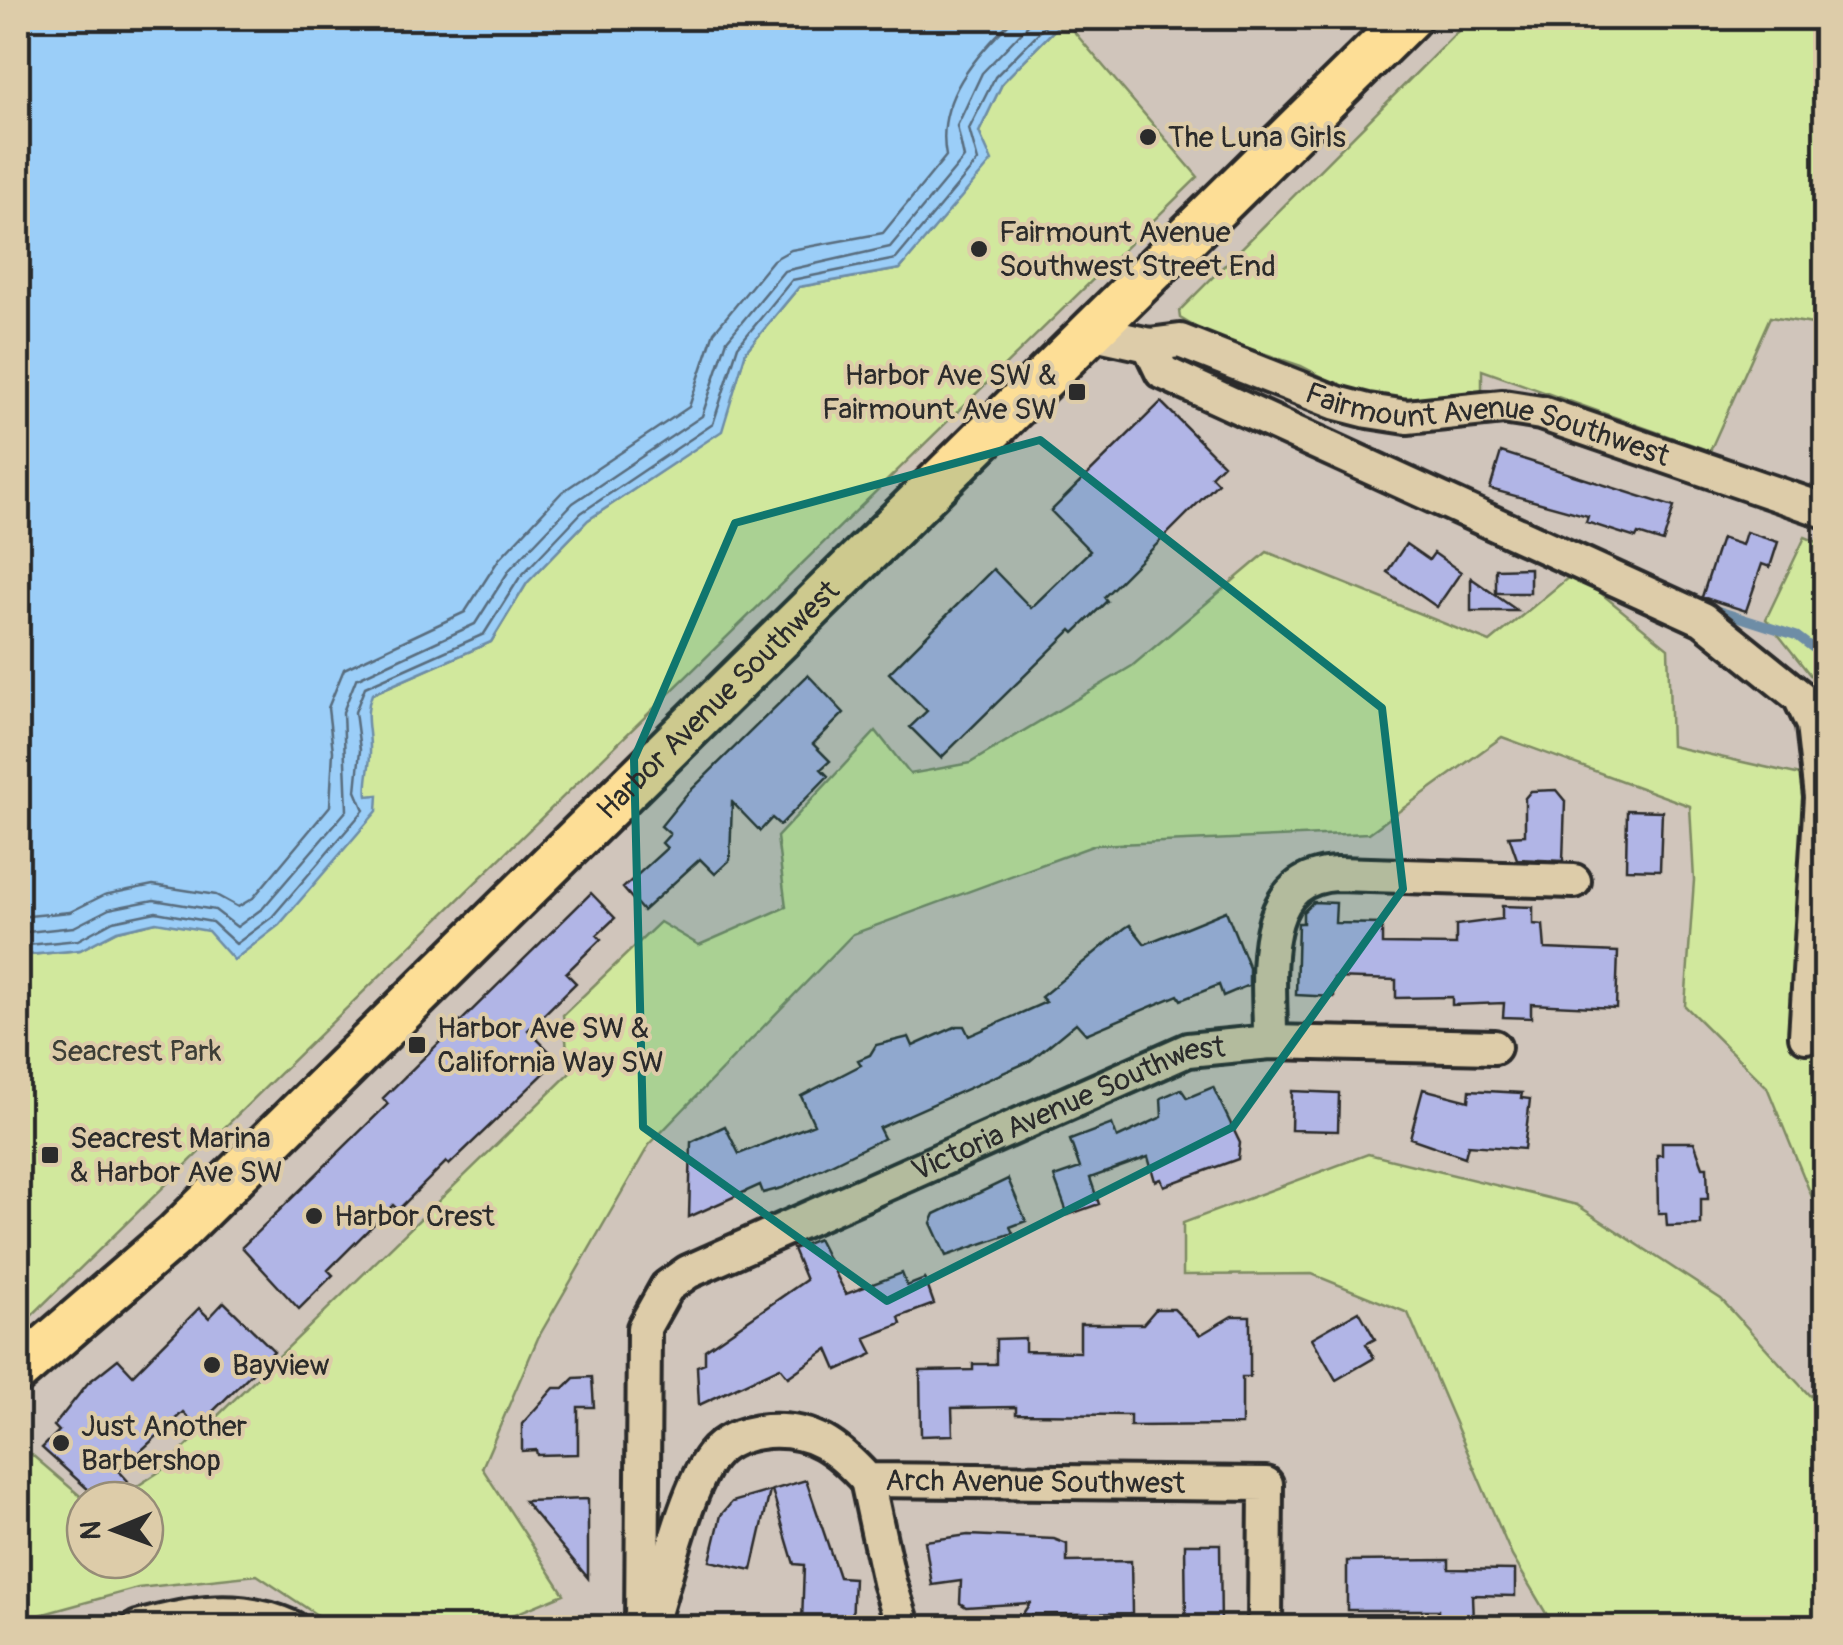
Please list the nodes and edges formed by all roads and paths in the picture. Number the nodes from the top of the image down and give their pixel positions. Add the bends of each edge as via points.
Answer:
1 (1409, 18) edge
2 (1090, 332) junction
3 (1150, 345) junction
4 (1826, 511) edge
5 (1574, 881) dead end
6 (1806, 1036) dead end
7 (1270, 1042) junction
8 (1494, 1047) dead end
9 (18, 1371) edge
10 (866, 1480) junction
11 (138, 1628) edge
12 (292, 1628) edge
13 (646, 1628) edge
14 (904, 1628) edge
15 (1266, 1628) edge

1 - 2 main road, Harbor Avenue Southwest
2 - 3 street, Fairmount Avenue Southwest
2 - 9 main road, Harbor Avenue Southwest via 174,1236
3 - 4 street, Fairmount Avenue Southwest via 1180,341 1336,403 1407,417 1503,406 1540,413
3 - 6 street, Fairmount Avenue Southwest via 1162,372 1703,619 1800,697 1813,725 1822,796
5 - 7 street via 1321,874 1302,879 1284,895 1271,954
7 - 8 street, Victoria Avenue Southwest
7 - 13 street, Victoria Avenue Southwest via 1188,1050 734,1248 667,1287 644,1328 640,1356
10 - 13 street, Arch Avenue Southwest via 836,1447 810,1435 780,1430 730,1440 700,1478
10 - 14 street
10 - 15 street, Arch Avenue Southwest via 1266,1484
11 - 12 street via 216,1612 253,1613

